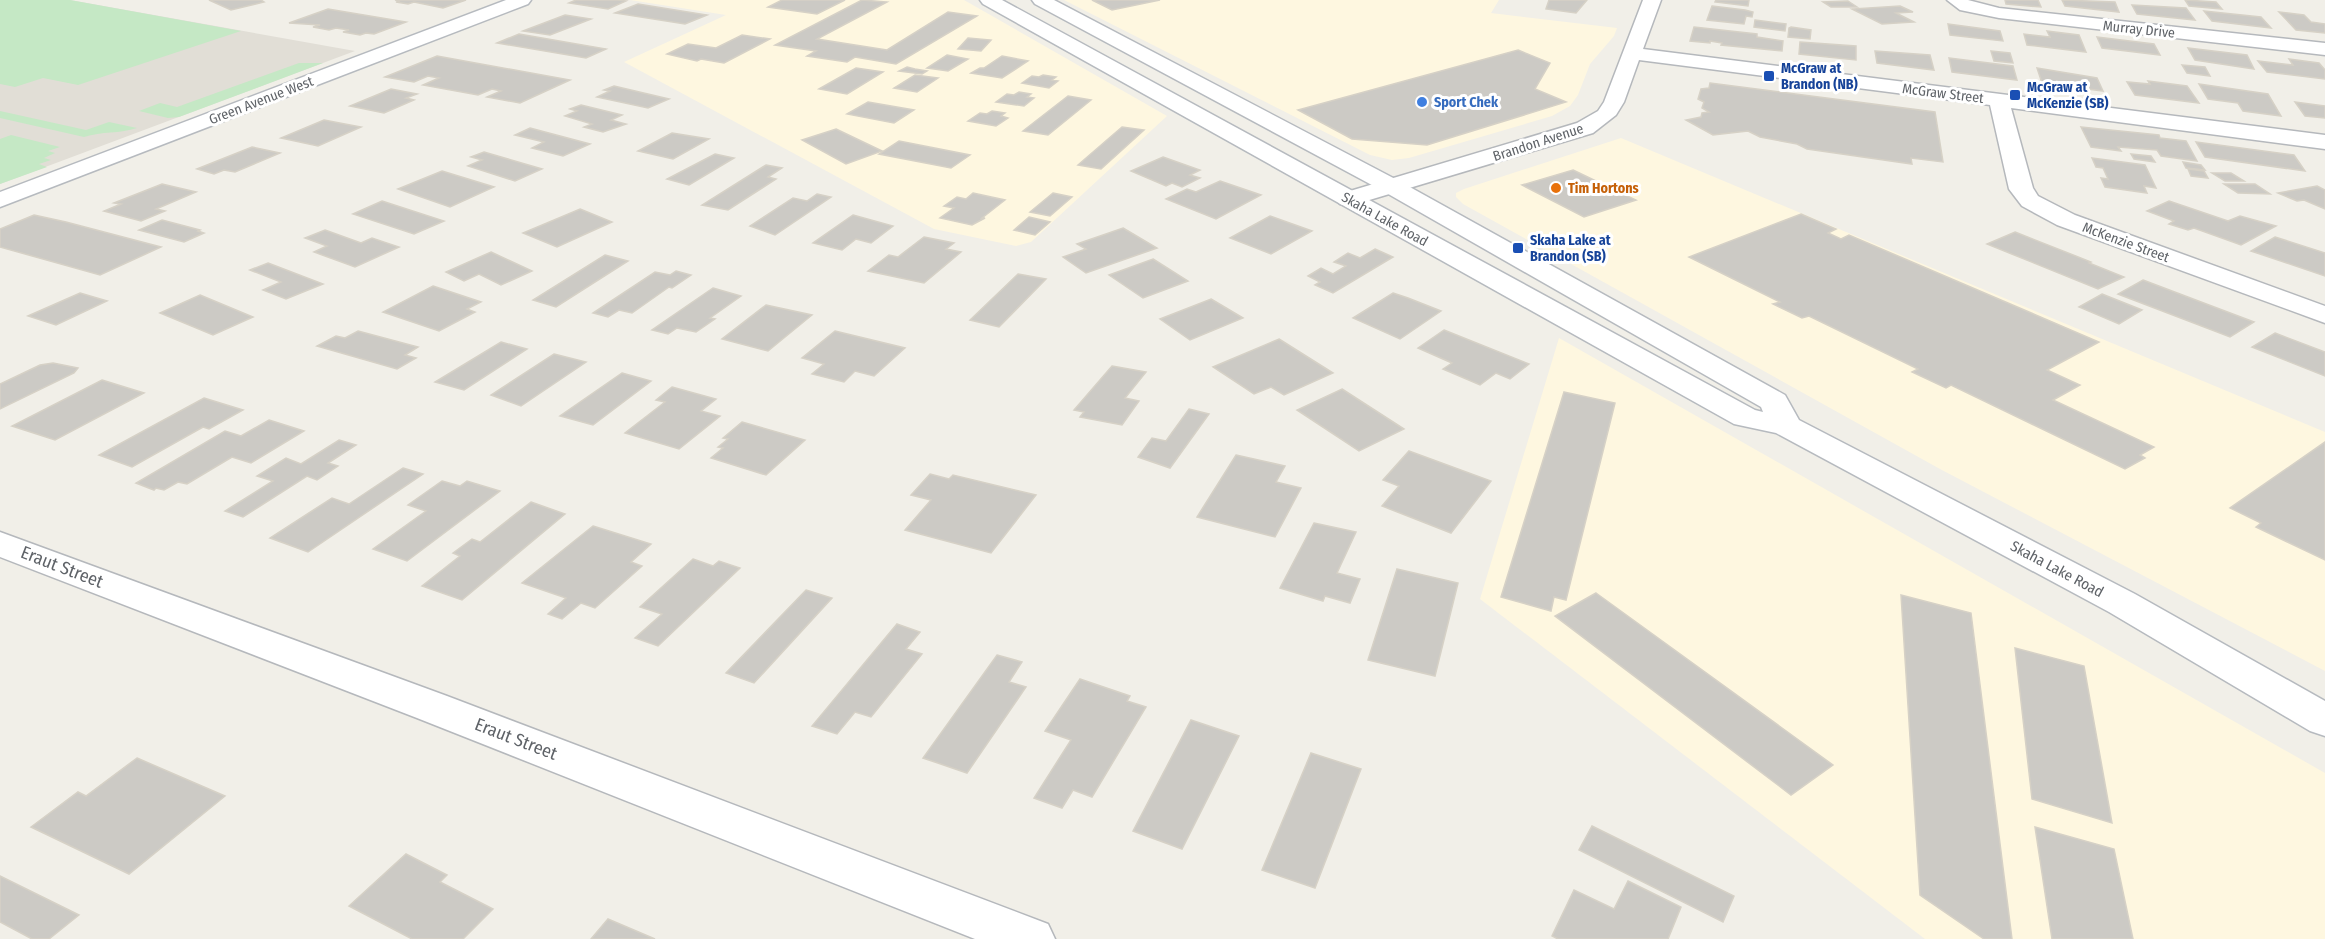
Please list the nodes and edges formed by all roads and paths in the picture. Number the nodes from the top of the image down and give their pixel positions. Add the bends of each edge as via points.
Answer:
1 (522, 0) edge
2 (989, 0) edge
3 (1030, 0) edge
4 (1041, 0) edge
5 (1652, 0) edge
6 (1956, 0) edge
7 (2325, 49) edge
8 (1632, 53) junction
9 (1128, 77) junction
10 (1999, 100) junction
11 (2325, 142) edge
12 (1391, 186) junction
13 (1348, 199) junction
14 (0, 200) edge
15 (2325, 315) edge
16 (1786, 426) junction
17 (0, 544) edge
18 (2325, 720) edge
19 (1031, 939) edge

1 - 14 street, Green Avenue West
2 - 9 street, Skaha Lake Road
3 - 9 street via 1039,13 1115,56
4 - 12 street, Skaha Lake Road
5 - 8 street, Brandon Avenue
6 - 7 street, Murray Drive via 1999,13
8 - 10 street, McGraw Street
8 - 12 street, Brandon Avenue via 1614,102 1596,122 1556,138
9 - 13 street, Skaha Lake Road
10 - 11 street, McGraw Street
10 - 15 street, McKenzie Street via 2020,189 2031,201 2066,220
12 - 13 street, Brandon Avenue
12 - 16 street, Skaha Lake Road via 1774,402
13 - 16 street, Skaha Lake Road via 1745,417
16 - 18 street, Skaha Lake Road via 2122,603
17 - 19 street, Eraut Street

